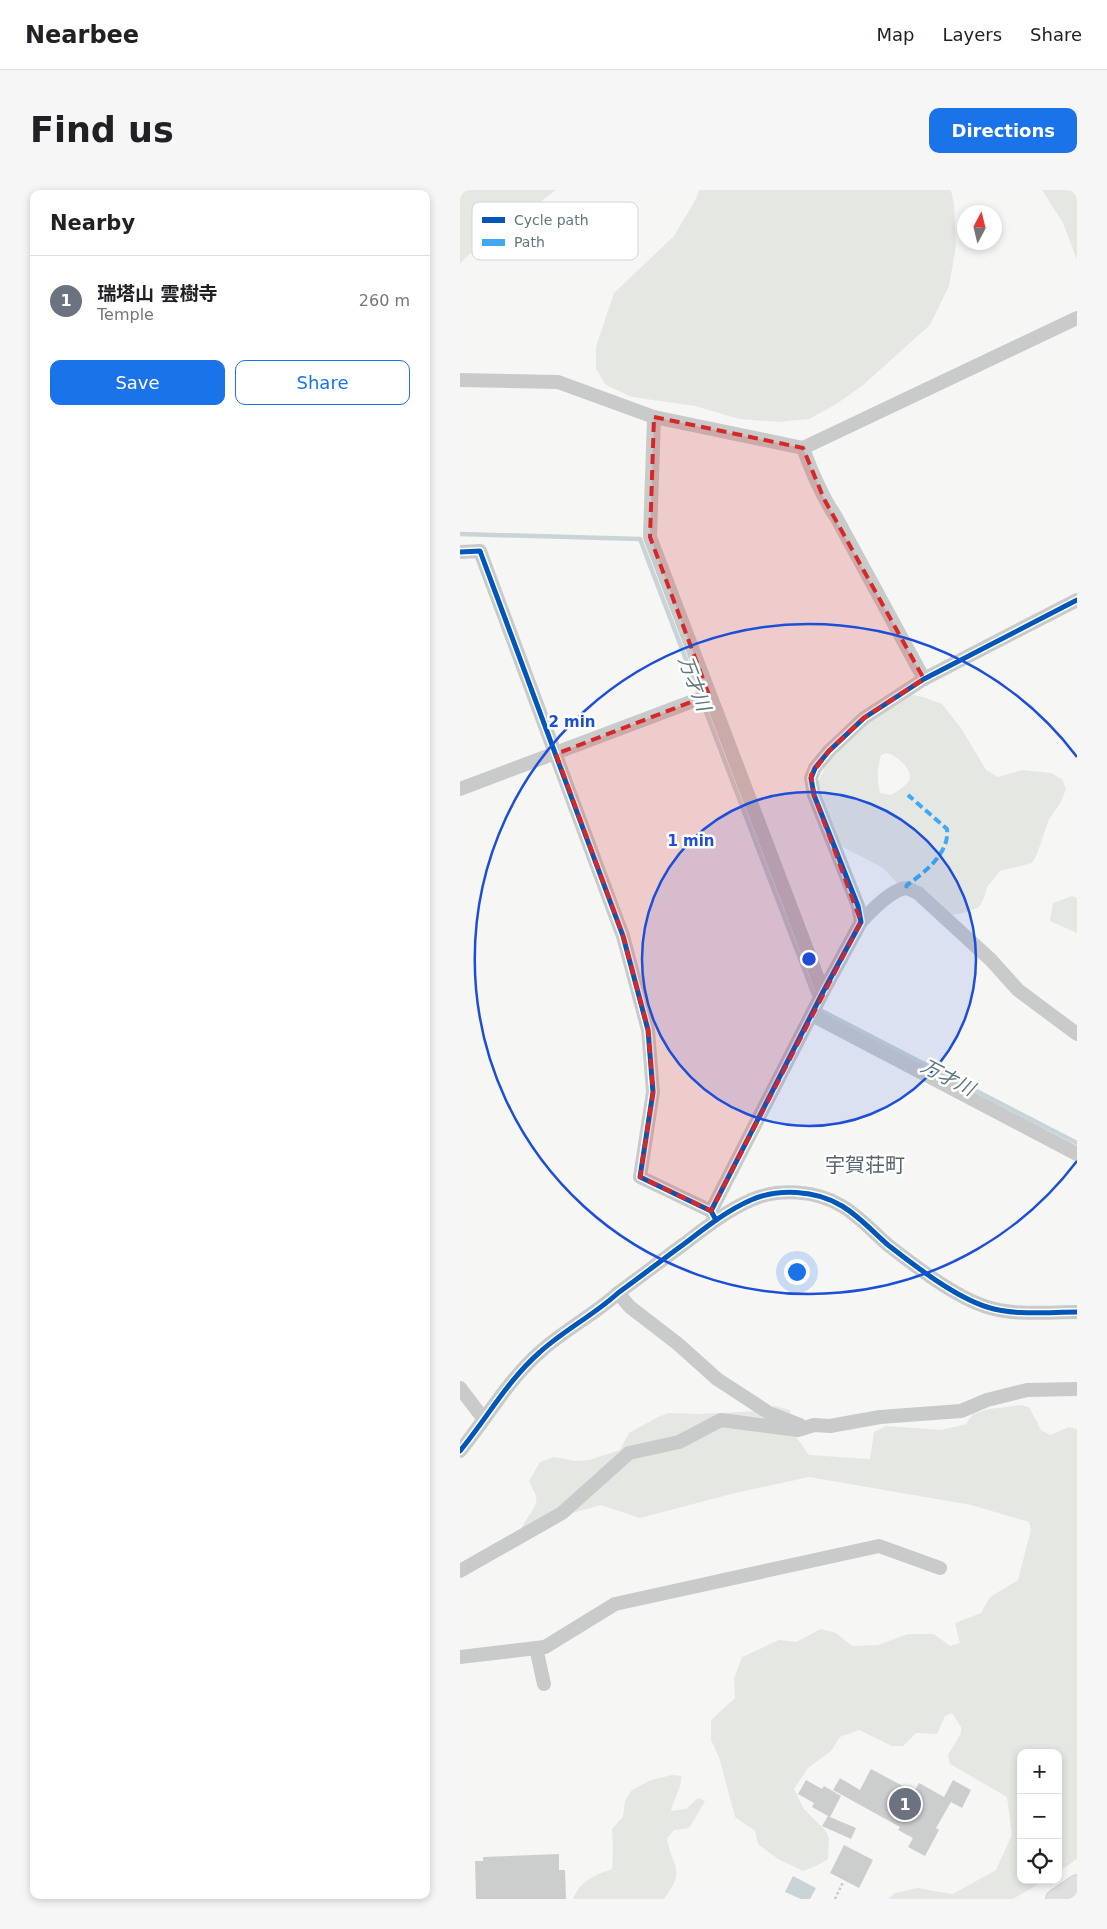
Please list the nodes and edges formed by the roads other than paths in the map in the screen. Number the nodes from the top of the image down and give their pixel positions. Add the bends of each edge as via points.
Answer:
1 (1077, 318) edge
2 (460, 380) edge
3 (654, 418) junction
4 (803, 448) junction
5 (460, 552) edge
6 (1077, 600) edge
7 (924, 679) junction
8 (703, 697) junction
9 (556, 754) junction
10 (460, 790) edge
11 (861, 922) junction
12 (823, 992) junction
13 (812, 1015) junction
14 (1077, 1034) edge
15 (1077, 1154) edge
16 (714, 1215) junction
17 (618, 1294) junction
18 (1077, 1312) edge
19 (460, 1388) edge
20 (1077, 1389) edge
21 (483, 1418) junction
22 (814, 1425) junction
23 (460, 1451) edge
24 (940, 1568) dead end
25 (460, 1571) edge
26 (536, 1648) junction
27 (460, 1657) edge
28 (544, 1684) dead end
29 (1077, 1884) edge
30 (1055, 1899) edge

1 - 4 street
2 - 3 street via 558,382
3 - 4 street
3 - 8 street via 650,537
4 - 7 street via 824,499
5 - 9 street via 480,551
6 - 7 street
7 - 11 street via 864,718 829,750 811,775 814,795 858,906
8 - 9 street
8 - 12 street
9 - 10 street
9 - 16 street via 623,936 648,1030 653,1092 640,1177
11 - 12 street
11 - 14 street via 899,890 906,888 918,893 991,960 1018,990
12 - 13 street
13 - 15 street
13 - 16 street
16 - 17 street
16 - 18 street via 782,1192 822,1197 842,1206 904,1256 972,1301 1003,1311
17 - 21 street via 541,1351
17 - 22 street via 717,1379 769,1413 802,1425
19 - 21 street
20 - 22 street via 1027,1390 987,1400 961,1411 830,1426
21 - 23 street
22 - 25 street via 798,1430 721,1420 679,1442 629,1453 562,1513
24 - 26 street via 878,1546 615,1604 545,1647
26 - 27 street
26 - 28 street
29 - 30 main road

